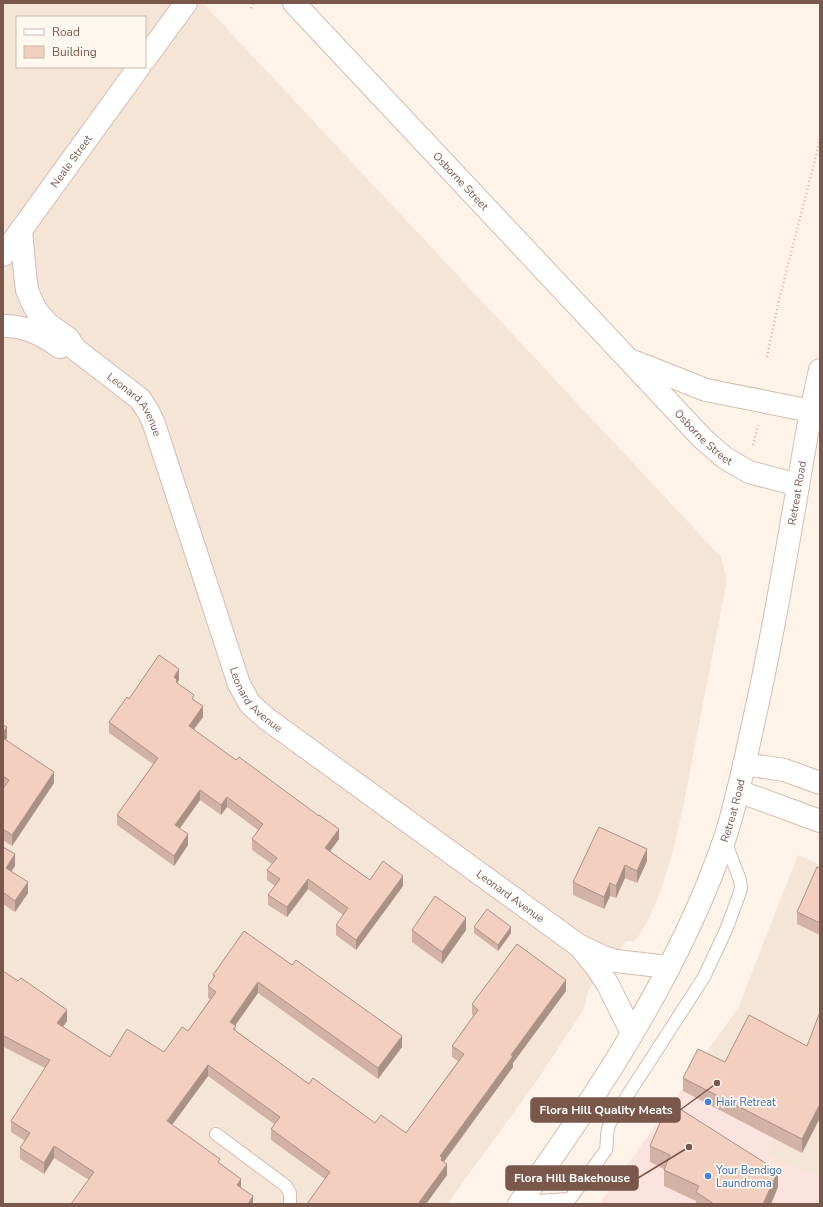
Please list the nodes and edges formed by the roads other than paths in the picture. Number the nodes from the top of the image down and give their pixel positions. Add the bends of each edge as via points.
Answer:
1 (186, 3) edge
2 (294, 3) edge
3 (146, 58) edge
4 (138, 68) edge
5 (21, 230) junction
6 (3, 254) edge
7 (3, 326) edge
8 (74, 349) junction
9 (628, 359) junction
10 (820, 370) edge
11 (811, 411) junction
12 (798, 485) junction
13 (744, 764) junction
14 (820, 783) edge
15 (738, 791) junction
16 (820, 821) edge
17 (724, 840) junction
18 (578, 944) junction
19 (668, 967) junction
20 (632, 1033) junction
21 (216, 1134) dead end
22 (520, 1203) edge
23 (290, 1204) edge

1 - 3 street
2 - 9 street, Osborne Street
4 - 5 street, Neale Street
5 - 6 street, Neale Street
5 - 8 street, Leonard Avenue via 27,290 32,302 38,313 48,324 68,338
7 - 8 street, Leonard Avenue via 24,328 40,334 63,349
8 - 18 street, Leonard Avenue via 140,399 148,411 239,684 250,704 267,719
9 - 11 street, Osborne Street via 706,390
9 - 12 street, Osborne Street via 703,439 725,458 749,472
10 - 11 street, Retreat Road
11 - 12 street, Retreat Road
12 - 13 street, Retreat Road via 763,681
13 - 14 street via 784,770
13 - 15 street, Retreat Road
15 - 16 street
15 - 17 street, Retreat Road
17 - 19 street, Retreat Road via 707,886
17 - 22 lane via 741,888 726,930 704,977 607,1128 606,1150 570,1199
18 - 19 street, Leonard Avenue via 604,957
18 - 20 street, Leonard Avenue via 608,983
19 - 20 street, Retreat Road
20 - 22 street, Retreat Road via 585,1109
21 - 23 lane via 286,1186 290,1192

